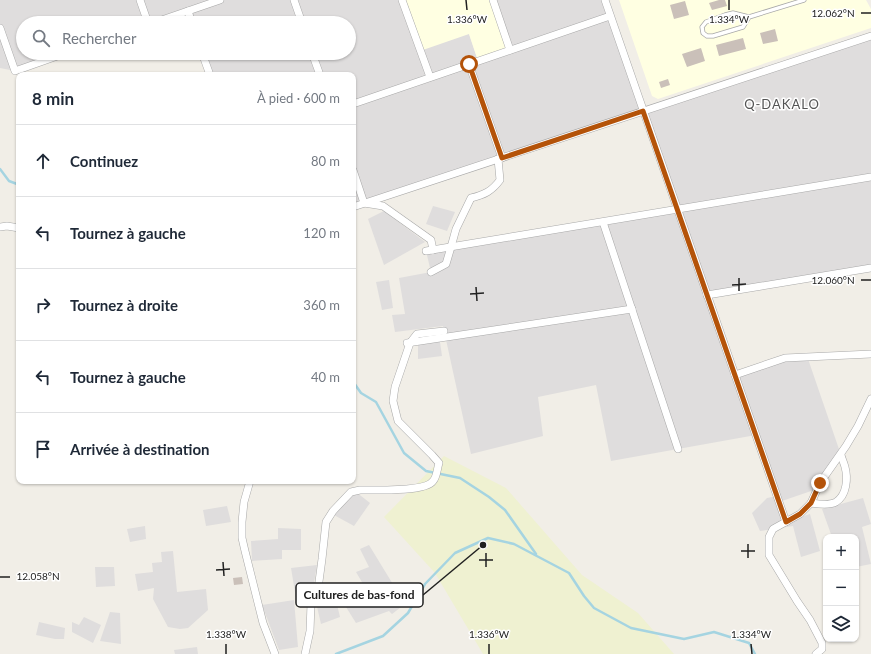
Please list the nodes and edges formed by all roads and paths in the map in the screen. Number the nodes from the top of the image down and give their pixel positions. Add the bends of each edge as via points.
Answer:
1 (140, 0) edge
2 (220, 0) edge
3 (294, 0) edge
4 (402, 0) edge
5 (493, 0) edge
6 (605, 0) edge
7 (804, 0) edge
8 (188, 11) junction
9 (146, 16) edge
10 (173, 16) edge
11 (190, 16) edge
12 (300, 16) edge
13 (610, 16) junction
14 (750, 17) junction
15 (0, 28) edge
16 (871, 36) edge
17 (510, 50) junction
18 (46, 60) edge
19 (205, 60) edge
20 (315, 60) edge
21 (469, 64) junction
22 (209, 72) edge
23 (319, 72) edge
24 (430, 77) junction
25 (356, 103) edge
26 (643, 111) junction
27 (500, 158) junction
28 (871, 177) edge
29 (356, 179) edge
30 (364, 203) junction
31 (356, 206) edge
32 (677, 209) junction
33 (603, 222) junction
34 (0, 227) edge
35 (16, 228) edge
36 (451, 247) junction
37 (871, 268) edge
38 (431, 272) dead end
39 (707, 296) junction
40 (632, 309) junction
41 (444, 331) dead end
42 (407, 343) junction
43 (871, 354) edge
44 (735, 375) junction
45 (871, 399) edge
46 (678, 449) dead end
47 (840, 455) junction
48 (249, 484) edge
49 (811, 503) junction
50 (786, 522) junction
51 (275, 654) edge
52 (305, 654) edge
53 (816, 654) edge

1 - 9 street
2 - 8 street
3 - 12 street
4 - 24 street
5 - 17 street
6 - 13 street
7 - 14 lane
8 - 10 street
8 - 11 street
13 - 17 street
13 - 26 street
14 - 14 lane via 733,13 725,15 706,22 702,27 703,33 713,36 743,28
15 - 18 street via 15,71
16 - 26 street
17 - 21 street
19 - 22 street
20 - 23 street
21 - 24 street
21 - 27 street
24 - 25 street
26 - 27 street
26 - 32 street
27 - 30 street
27 - 36 street via 500,180 482,196 471,198 456,229
28 - 32 street
29 - 30 street
30 - 31 street
30 - 36 street via 383,206 430,240 430,250
32 - 33 street
32 - 39 street
33 - 36 street
33 - 40 street
34 - 35 street
36 - 38 street via 446,264
37 - 39 street
39 - 44 street
40 - 42 street
40 - 46 street
41 - 42 street via 417,334
42 - 52 street via 393,401 398,421 439,463 436,473 433,482 428,486 352,492 333,512 326,522 318,589 311,604 310,631
43 - 44 street via 785,358
44 - 50 street
45 - 47 street
47 - 49 street via 820,483
47 - 49 street via 846,481 842,496 835,502
48 - 51 street via 244,502 242,538 263,623
49 - 50 street via 800,514
50 - 53 street via 773,529 769,537 769,555 822,643 822,649

